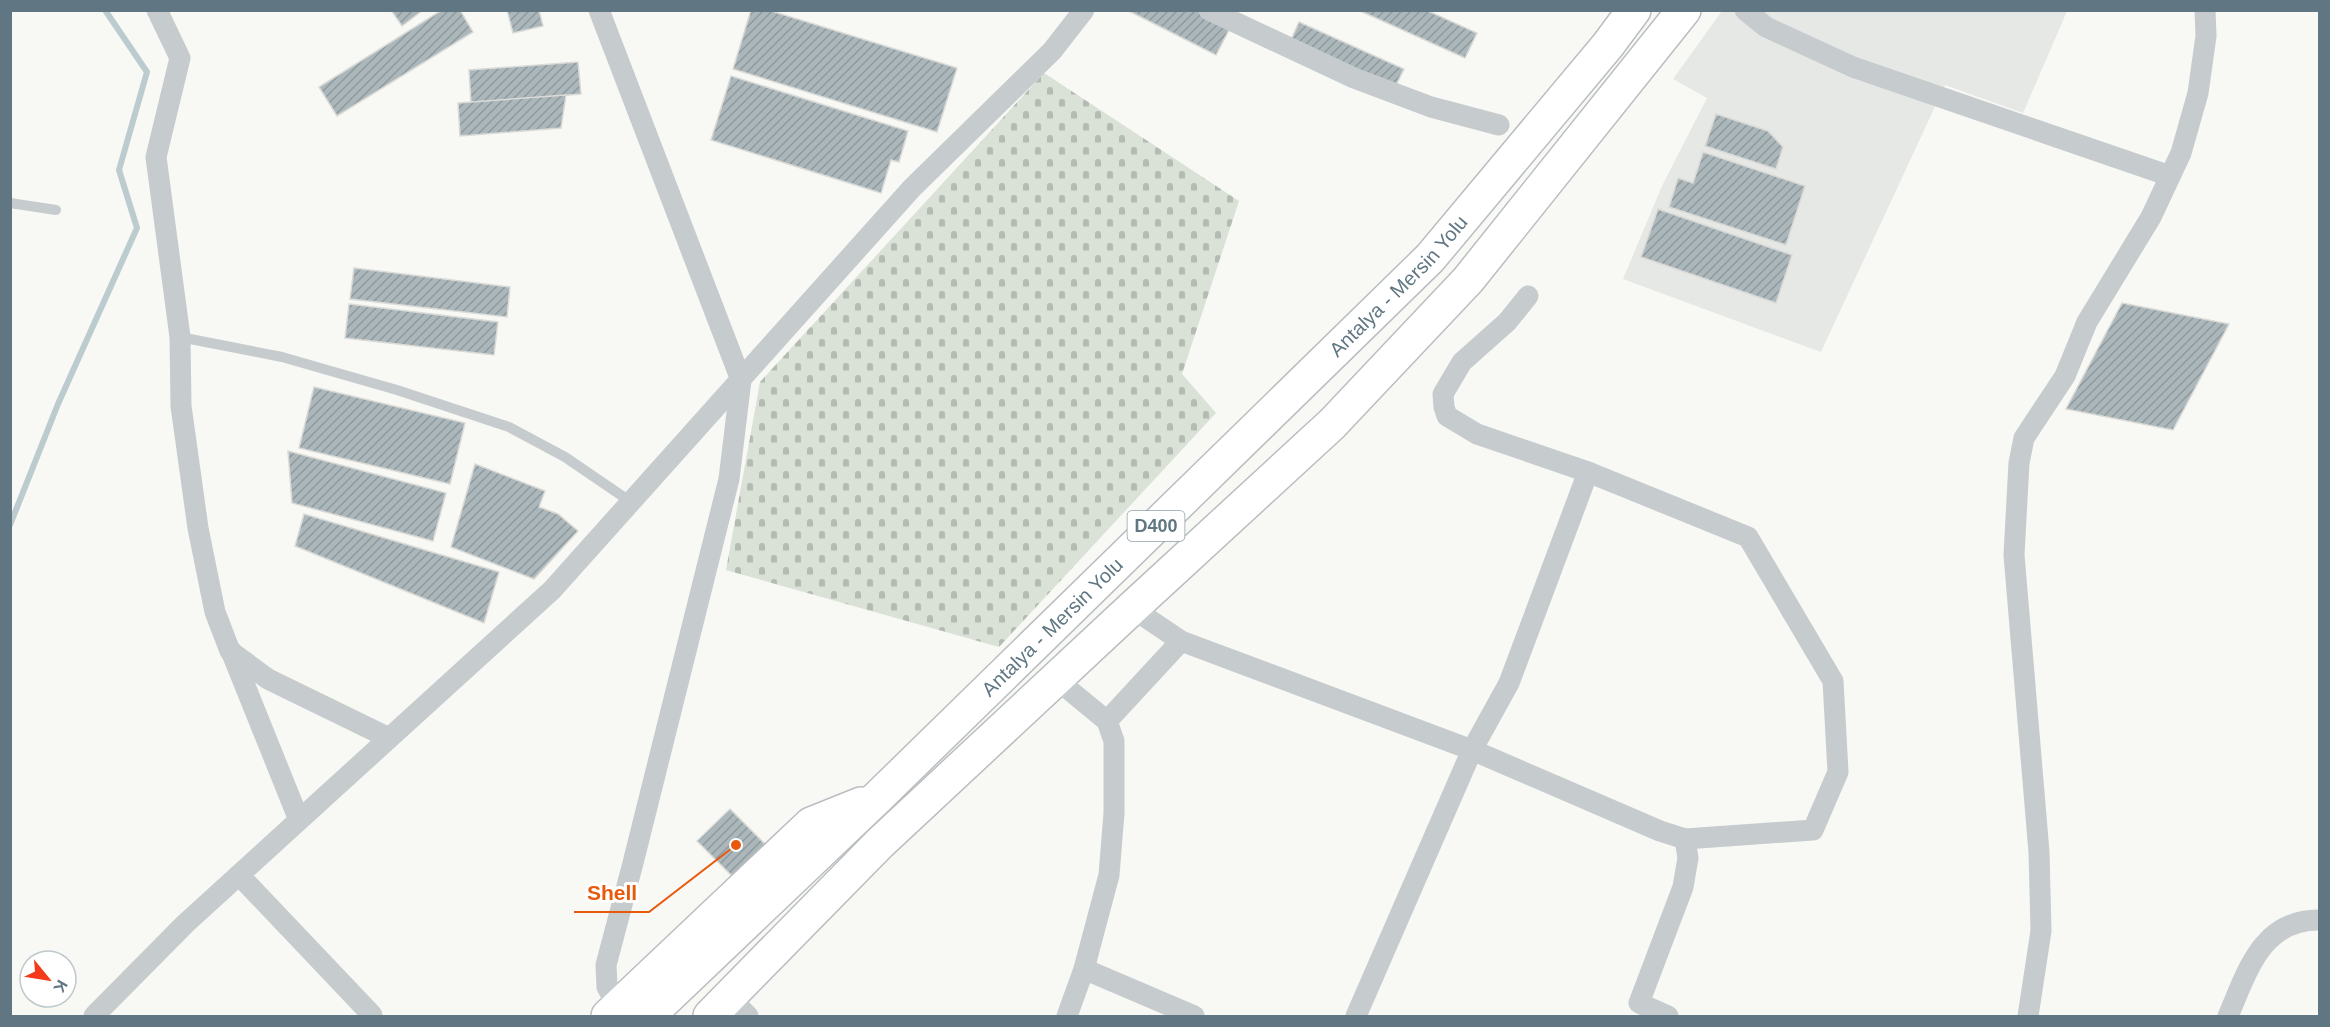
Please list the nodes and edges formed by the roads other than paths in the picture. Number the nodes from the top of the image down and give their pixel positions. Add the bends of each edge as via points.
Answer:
1 (157, 10) edge
2 (599, 10) edge
3 (1084, 10) edge
4 (1209, 10) edge
5 (1634, 10) edge
6 (1684, 10) edge
7 (1745, 10) edge
8 (2205, 10) edge
9 (1498, 125) dead end
10 (2170, 176) junction
11 (10, 203) edge
12 (56, 210) dead end
13 (1528, 296) dead end
14 (180, 337) junction
15 (741, 380) junction
16 (1588, 472) junction
17 (632, 502) junction
18 (1132, 608) junction
19 (1181, 641) junction
20 (231, 651) junction
21 (1056, 679) junction
22 (1107, 721) junction
23 (389, 738) junction
24 (1472, 750) junction
25 (299, 820) junction
26 (1685, 839) junction
27 (880, 843) junction
28 (239, 875) junction
29 (2319, 920) edge
30 (1084, 969) junction
31 (1635, 1010) edge
32 (631, 1014) edge
33 (741, 1014) edge
34 (94, 1017) edge
35 (371, 1017) edge
36 (710, 1017) edge
37 (1067, 1017) edge
38 (1194, 1017) edge
39 (1356, 1017) edge
40 (1668, 1017) edge
41 (2028, 1017) edge
42 (2228, 1017) edge

1 - 14 street via 180,58 156,157
2 - 15 street
3 - 15 street via 1052,51 912,188
4 - 9 street via 1354,78
5 - 32 highway, Antalya - Mersin Yolu / D400 via 1430,258 877,798
6 - 18 highway, Antalya - Mersin Yolu / D400 via 1468,280 1332,424
7 - 10 street via 1766,27 1853,67
8 - 10 street via 2206,36 2198,93 2181,153
10 - 41 street via 2151,217 2087,322 2065,376 2024,438 2019,463 2014,555 2037,829 2040,920
11 - 12 lane
13 - 16 street via 1507,322 1462,362 1443,394 1444,407 1448,416 1477,434
14 - 17 lane via 282,357 509,427 565,457
14 - 20 street via 181,406 198,528 216,612
15 - 17 street
15 - 32 street via 729,479 606,965 607,987
16 - 24 street via 1509,683
16 - 26 street via 1748,537 1833,681 1838,772 1813,830
17 - 23 street via 552,591
18 - 19 street
18 - 21 highway, Antalya - Mersin Yolu / D400
19 - 22 street
19 - 24 street
20 - 23 street via 268,679
20 - 25 street
21 - 22 street
21 - 27 highway, Antalya - Mersin Yolu / D400
22 - 30 street via 1114,741 1113,824 1108,875
23 - 25 street
24 - 26 street
24 - 39 street
25 - 28 street
26 - 31 street via 1688,858 1683,888
27 - 33 highway
27 - 36 highway, Antalya - Mersin Yolu / D400
28 - 34 street
28 - 35 street
29 - 42 street via 2289,926 2267,940 2252,962
30 - 37 street
30 - 38 street
31 - 40 street

